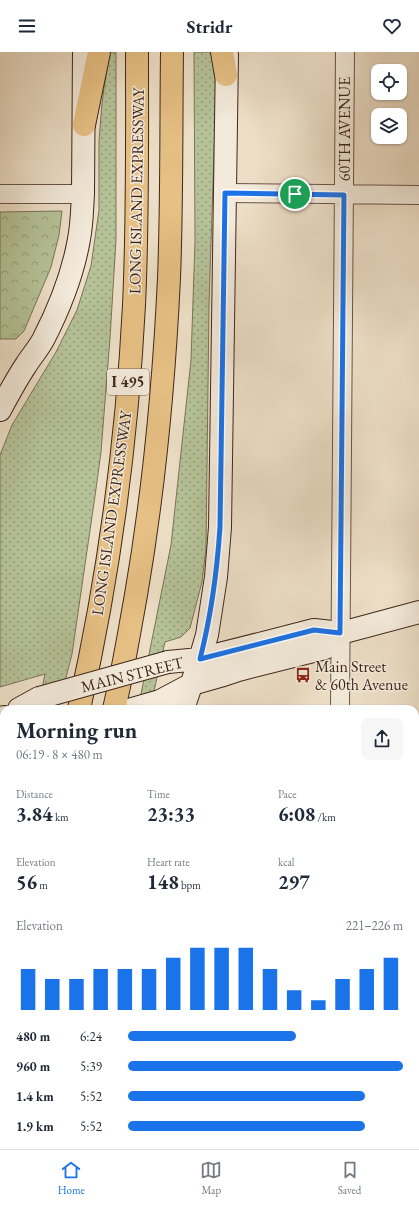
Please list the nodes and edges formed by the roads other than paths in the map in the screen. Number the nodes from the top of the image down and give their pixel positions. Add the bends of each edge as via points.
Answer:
1 (84, 52) edge
2 (98, 52) edge
3 (138, 52) edge
4 (172, 52) edge
5 (222, 52) edge
6 (227, 52) edge
7 (344, 52) edge
8 (226, 75) junction
9 (84, 125) junction
10 (225, 193) junction
11 (0, 194) edge
12 (83, 194) junction
13 (344, 195) junction
14 (419, 196) edge
15 (0, 410) edge
16 (419, 612) edge
17 (340, 633) junction
18 (200, 659) junction
19 (192, 684) junction
20 (26, 705) edge
21 (80, 705) edge
22 (115, 705) edge
23 (146, 705) edge
24 (184, 705) edge
25 (340, 705) edge

1 - 9 main road
2 - 9 highway
3 - 21 highway, LONG ISLAND EXPRESSWAY / I 495 via 134,304 125,422 111,537
4 - 22 highway, I 495 via 170,226 162,396 149,514
5 - 8 highway
6 - 8 main road
7 - 13 street, 60TH AVENUE
8 - 10 main road
9 - 12 main road
10 - 13 street
10 - 18 main road via 220,533 213,599
11 - 12 street
12 - 15 main road via 79,240 64,294 42,342
13 - 14 street
13 - 17 street, 60TH AVENUE
16 - 17 main road, MAIN STREET
17 - 18 main road, MAIN STREET via 314,630
17 - 19 main road, MAIN STREET via 325,648
17 - 25 street, 60TH AVENUE
18 - 19 main road
18 - 20 main road, MAIN STREET, bridge via 168,662 39,698
19 - 23 main road, MAIN STREET via 160,701
19 - 24 main road

